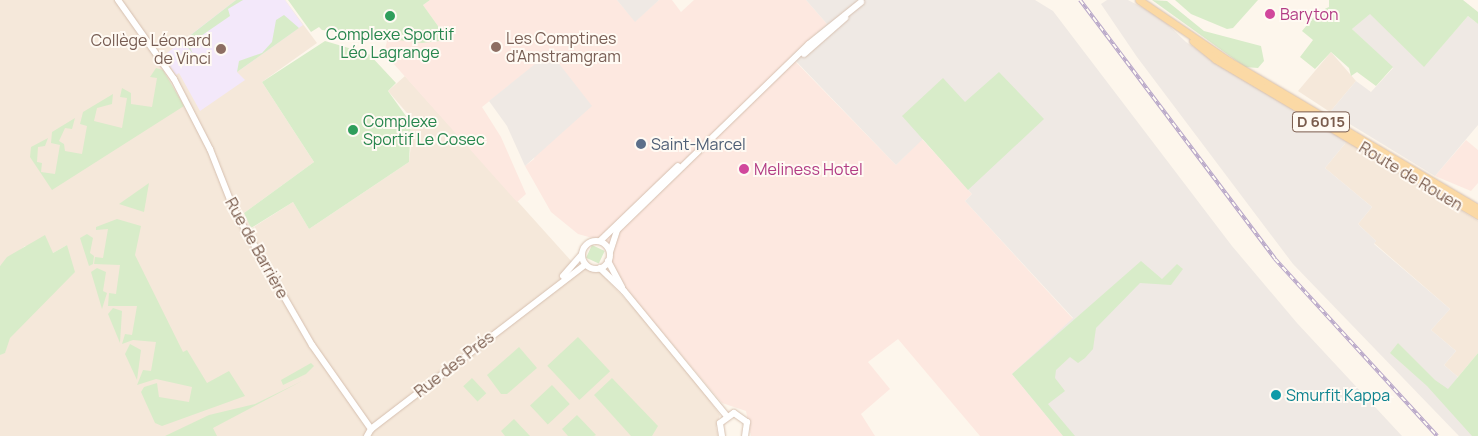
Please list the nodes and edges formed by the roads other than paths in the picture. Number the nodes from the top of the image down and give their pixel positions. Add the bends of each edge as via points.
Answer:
1 (118, 0) edge
2 (1139, 0) edge
3 (862, 1) edge
4 (1171, 20) junction
5 (698, 150) junction
6 (1478, 208) edge
7 (1478, 215) edge
8 (600, 241) junction
9 (610, 252) junction
10 (581, 255) junction
11 (608, 262) junction
12 (585, 265) junction
13 (600, 268) junction
14 (624, 291) junction
15 (544, 294) junction
16 (726, 415) junction
17 (371, 429) junction
18 (367, 436) edge
19 (722, 436) edge
20 (745, 436) edge

1 - 17 main road, Rue de Barrière via 160,59 196,122 228,198 312,345
2 - 4 main road, Route de Rouen / D 6015
3 - 5 main road
4 - 6 main road, Route de Rouen / D 6015 via 1230,62
4 - 7 main road, Route de Rouen / D 6015 via 1215,59
5 - 8 main road
5 - 9 main road via 617,230
8 - 9 main road
8 - 10 main road via 587,243
9 - 11 main road
10 - 12 main road
10 - 15 main road, Rue des Prés
11 - 13 main road
11 - 14 main road
12 - 13 main road
12 - 15 main road, Rue des Prés
13 - 14 main road
14 - 16 main road
15 - 17 main road, Rue des Prés
16 - 19 main road via 719,427
16 - 20 main road via 738,414 745,418 748,426
17 - 18 main road, Rue des Prés

